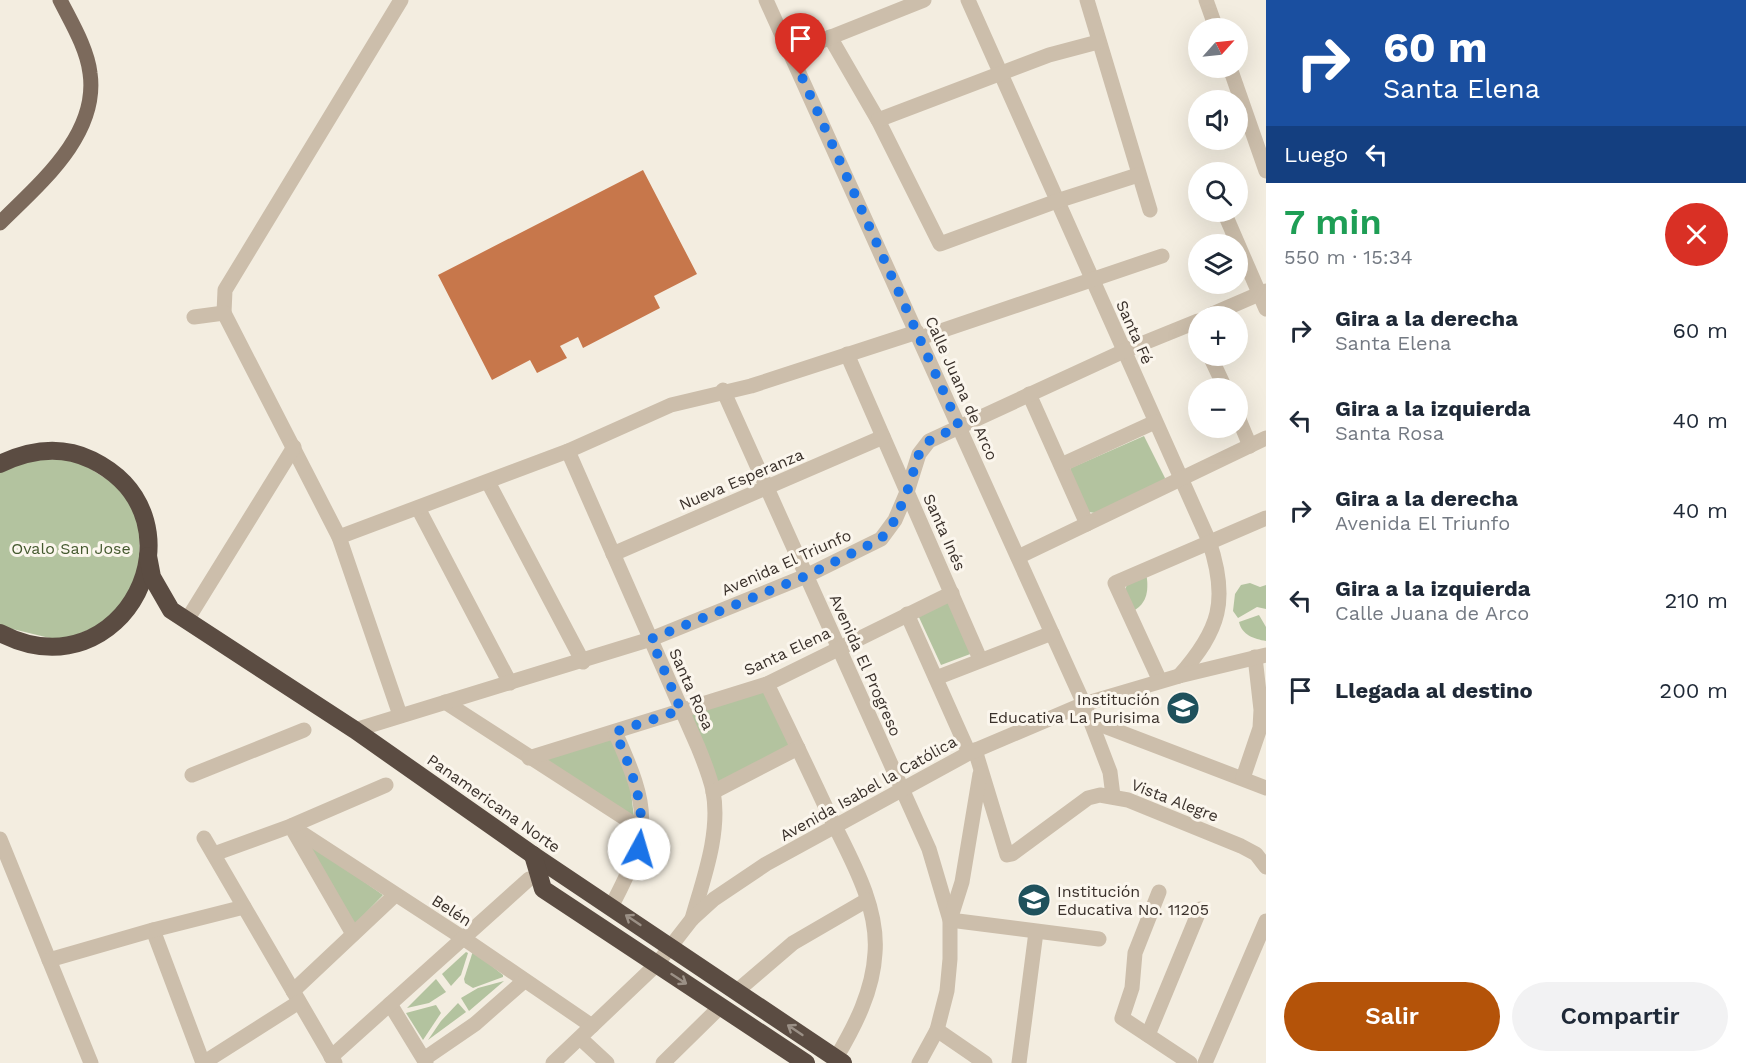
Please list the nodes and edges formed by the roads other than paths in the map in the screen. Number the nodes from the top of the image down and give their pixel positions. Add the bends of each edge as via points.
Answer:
1 (60, 0) edge
2 (400, 0) edge
3 (766, 0) edge
4 (924, 0) edge
5 (968, 0) edge
6 (1087, 0) edge
7 (1206, 0) edge
8 (1212, 18) edge
9 (830, 37) junction
10 (1098, 42) junction
11 (791, 53) junction
12 (1001, 74) junction
13 (1233, 78) edge
14 (878, 120) junction
15 (1266, 171) edge
16 (1138, 175) junction
17 (1058, 201) junction
18 (1150, 210) dead end
19 (1229, 222) edge
20 (0, 223) edge
21 (1162, 256) dead end
22 (1092, 279) junction
23 (1263, 292) edge
24 (1234, 306) edge
25 (1266, 309) edge
26 (224, 313) junction
27 (194, 317) dead end
28 (1188, 327) edge
29 (918, 335) junction
30 (1124, 351) junction
31 (847, 354) junction
32 (723, 390) junction
33 (1029, 394) junction
34 (1155, 422) junction
35 (959, 426) junction
36 (883, 438) junction
37 (1247, 438) edge
38 (1266, 438) edge
39 (1250, 446) junction
40 (294, 447) junction
41 (568, 452) junction
42 (5, 461) edge
43 (1060, 465) junction
44 (1180, 479) junction
45 (488, 482) junction
46 (768, 487) junction
47 (907, 492) junction
48 (418, 508) junction
49 (1266, 518) edge
50 (1087, 524) junction
51 (339, 537) junction
52 (1209, 541) junction
53 (613, 554) junction
54 (148, 556) junction
55 (1018, 557) junction
56 (806, 576) junction
57 (952, 593) junction
58 (907, 614) junction
59 (187, 620) junction
60 (0, 633) edge
61 (1052, 633) junction
62 (651, 639) junction
63 (837, 648) junction
64 (1260, 656) edge
65 (981, 659) junction
66 (583, 662) junction
67 (1179, 676) junction
68 (936, 678) junction
69 (1160, 681) junction
70 (510, 683) junction
71 (767, 684) junction
72 (444, 702) junction
73 (1084, 704) junction
74 (681, 710) junction
75 (400, 715) junction
76 (1091, 721) junction
77 (1263, 729) edge
78 (304, 730) dead end
79 (355, 730) junction
80 (615, 732) junction
81 (798, 748) junction
82 (972, 751) junction
83 (529, 758) junction
84 (980, 771) junction
85 (192, 775) dead end
86 (1242, 778) junction
87 (386, 785) dead end
88 (1266, 788) edge
89 (901, 789) junction
90 (713, 792) junction
91 (1113, 796) junction
92 (835, 825) junction
93 (291, 826) junction
94 (643, 830) junction
95 (204, 838) dead end
96 (0, 839) edge
97 (214, 854) junction
98 (533, 855) junction
99 (1266, 867) edge
100 (536, 884) junction
101 (1159, 892) dead end
102 (395, 895) junction
103 (867, 900) junction
104 (612, 905) junction
105 (244, 907) junction
106 (1200, 909) dead end
107 (692, 919) junction
108 (950, 920) junction
109 (1266, 921) edge
110 (153, 930) junction
111 (1036, 932) junction
112 (353, 934) junction
113 (463, 938) junction
114 (1099, 939) dead end
115 (672, 947) junction
116 (50, 960) junction
117 (657, 964) junction
118 (525, 981) junction
119 (737, 991) junction
120 (296, 996) junction
121 (390, 1004) junction
122 (721, 1006) junction
123 (592, 1026) junction
124 (937, 1030) junction
125 (1148, 1035) junction
126 (580, 1038) junction
127 (333, 1060) edge
128 (425, 1061) edge
129 (839, 1061) edge
130 (1182, 1061) edge
131 (91, 1063) edge
132 (203, 1063) edge
133 (552, 1063) edge
134 (607, 1063) edge
135 (663, 1063) edge
136 (806, 1063) edge
137 (919, 1063) edge
138 (985, 1063) edge
139 (1019, 1063) edge
140 (1205, 1063) edge

1 - 20 main road via 90,73 87,110 56,166
2 - 26 street via 225,290
3 - 11 street, Calle Juana de Arco
4 - 9 street
5 - 12 street, Santa Fé
6 - 10 street
7 - 8 street
9 - 11 street
9 - 14 street
10 - 12 street via 1049,55
10 - 16 street
11 - 29 street, Calle Juana de Arco
12 - 14 street
12 - 17 street, Santa Fé
13 - 15 street
14 - 17 street via 940,244
16 - 17 street
16 - 18 street
17 - 22 street, Santa Fé
19 - 23 street
21 - 22 street
22 - 29 street
22 - 30 street, Santa Fé
23 - 24 street, Avenida El Triunfo
23 - 25 street
26 - 27 street
26 - 40 street
28 - 30 street, Avenida El Triunfo
29 - 31 street
29 - 35 street, Calle Juana de Arco
30 - 33 street, Avenida El Triunfo
30 - 34 street, Santa Fé
31 - 32 street via 751,386
31 - 36 street, Santa Inés
32 - 41 street via 671,405
32 - 46 street, Avenida El Progreso
33 - 35 street, Avenida El Triunfo
33 - 43 street
34 - 43 street
34 - 44 street, Santa Fé
35 - 47 street, Avenida El Triunfo via 929,441 919,454
35 - 55 street, Calle Juana de Arco
36 - 46 street, Nueva Esperanza
36 - 47 street, Santa Inés
37 - 39 street
38 - 39 street
39 - 44 street
40 - 51 street
40 - 59 street
41 - 45 street
41 - 53 street, Santa Rosa
42 - 54 highway via 49,450 67,452 115,475 132,495 144,520
43 - 50 street
44 - 50 street
44 - 52 street, Santa Fé
45 - 48 street
45 - 66 street
46 - 53 street, Nueva Esperanza
46 - 56 street, Avenida El Progreso
47 - 56 street, Avenida El Triunfo via 895,520 881,539
47 - 57 street, Santa Inés
48 - 51 street
48 - 70 street
49 - 52 street
50 - 55 street
51 - 75 street
52 - 67 street, Santa Fé via 1218,567 1219,614 1210,636
52 - 69 street via 1115,583
53 - 62 street, Santa Rosa
54 - 59 highway, Panamericana Norte via 160,595 171,610
54 - 60 highway via 146,574 130,607 111,626 88,640 52,648 17,642
55 - 61 street, Calle Juana de Arco
56 - 62 street, Avenida El Triunfo
56 - 63 street, Avenida El Progreso
57 - 58 street, Santa Elena
57 - 65 street, Santa Inés
58 - 63 street, Santa Elena
58 - 68 street
59 - 79 highway, Panamericana Norte
61 - 65 street
61 - 73 street, Calle Juana de Arco
62 - 66 street, Avenida El Triunfo
62 - 74 street, Santa Rosa
63 - 71 street, Santa Elena
63 - 89 street, Avenida El Progreso
64 - 67 street, Avenida Isabel la Católica
64 - 77 street
65 - 68 street
66 - 70 street, Avenida El Triunfo
67 - 69 street, Avenida Isabel la Católica
68 - 82 street
69 - 73 street, Avenida Isabel la Católica
70 - 72 street, Avenida El Triunfo
71 - 74 street, Santa Elena
71 - 81 street
72 - 75 street, Avenida El Triunfo
72 - 83 street
73 - 76 street, Calle Juana de Arco
73 - 82 street, Avenida Isabel la Católica
74 - 80 street, Santa Elena
74 - 90 street, Santa Rosa
75 - 79 street, Avenida El Triunfo
76 - 86 street
76 - 91 street, Calle Juana de Arco via 1110,772
77 - 86 street
78 - 85 street
79 - 98 highway, Panamericana Norte
80 - 83 street, Santa Elena
80 - 94 street via 637,788
81 - 90 street
81 - 92 street
82 - 84 street
82 - 89 street, Avenida Isabel la Católica
83 - 94 street
84 - 91 street, Vista Alegre via 1007,855 1088,798
84 - 108 street via 962,882
86 - 88 street
87 - 93 street
89 - 92 street, Avenida Isabel la Católica
89 - 108 street, Avenida El Progreso via 928,849
90 - 107 street, Santa Rosa via 711,846
91 - 99 street, Vista Alegre via 1240,846 1256,854
92 - 103 street
92 - 107 street, Avenida Isabel la Católica via 738,882
93 - 97 street
93 - 102 street, Belén
93 - 112 street
94 - 104 street via 636,857
95 - 97 street
96 - 116 street
97 - 105 street
98 - 100 highway
98 - 104 highway, Panamericana Norte
100 - 113 street
100 - 117 highway
101 - 125 street via 1135,953 1132,988 1122,1018
102 - 112 street
102 - 113 street, Belén
103 - 119 street via 793,944
103 - 129 street via 874,929 872,976
115 -> 104 highway, Panamericana Norte
105 - 110 street
105 - 120 street
106 - 125 street
107 - 115 street, Avenida Isabel la Católica
108 - 111 street
108 - 124 street, Avenida El Progreso via 947,991
109 - 140 street
110 - 116 street
110 - 132 street
111 - 114 street
111 - 139 street
112 - 120 street
113 - 118 street, Belén
113 - 121 street
115 - 117 street, Avenida Isabel la Católica
115 - 119 highway, Panamericana Norte
116 - 131 street
117 -> 122 highway
117 - 123 street, Avenida Isabel la Católica
118 - 123 street, Belén
118 - 128 street
129 -> 119 highway, Panamericana Norte
120 - 127 street
120 - 132 street
121 - 127 street
121 - 128 street
122 - 135 street
122 - 136 highway
123 - 126 street, Avenida Isabel la Católica
124 - 137 street, Avenida El Progreso
124 - 138 street
125 - 130 street
126 - 133 street, Avenida Isabel la Católica
126 - 134 street

